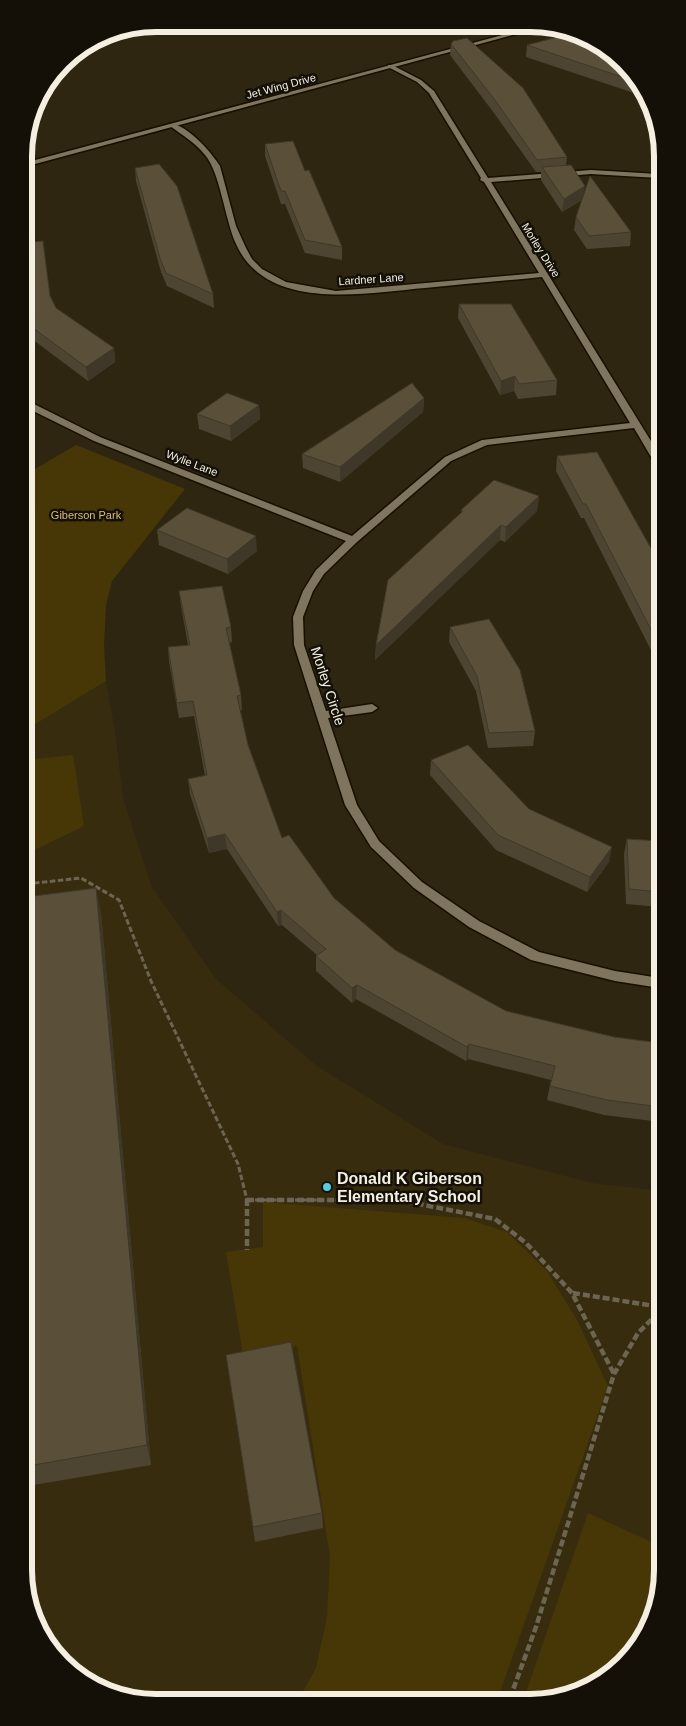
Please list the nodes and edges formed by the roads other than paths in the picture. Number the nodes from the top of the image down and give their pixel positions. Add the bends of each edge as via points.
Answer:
1 (520, 32) edge
2 (390, 66) junction
3 (172, 125) junction
4 (33, 162) edge
5 (654, 176) edge
6 (484, 180) junction
7 (543, 275) junction
8 (33, 407) edge
9 (636, 425) junction
10 (654, 454) edge
11 (353, 540) junction
12 (372, 708) dead end
13 (322, 715) junction
14 (653, 982) edge

1 - 2 street, Jet Wing Drive
2 - 3 street, Jet Wing Drive
2 - 6 street, Morley Drive via 419,81 432,92
3 - 4 street, Jet Wing Drive
3 - 7 street, Lardner Lane via 211,156 247,258 277,281 304,289 336,292
5 - 6 street via 591,172
6 - 7 street, Morley Drive
7 - 9 street, Morley Drive
8 - 11 street, Wylie Lane via 96,439
9 - 10 street, Morley Drive
9 - 11 street, Morley Circle via 508,438 466,449 448,459
11 - 13 street, Morley Circle via 320,572 298,617 299,645
12 - 13 street
13 - 14 street, Morley Circle via 351,805 374,844 418,885 474,924 536,956

